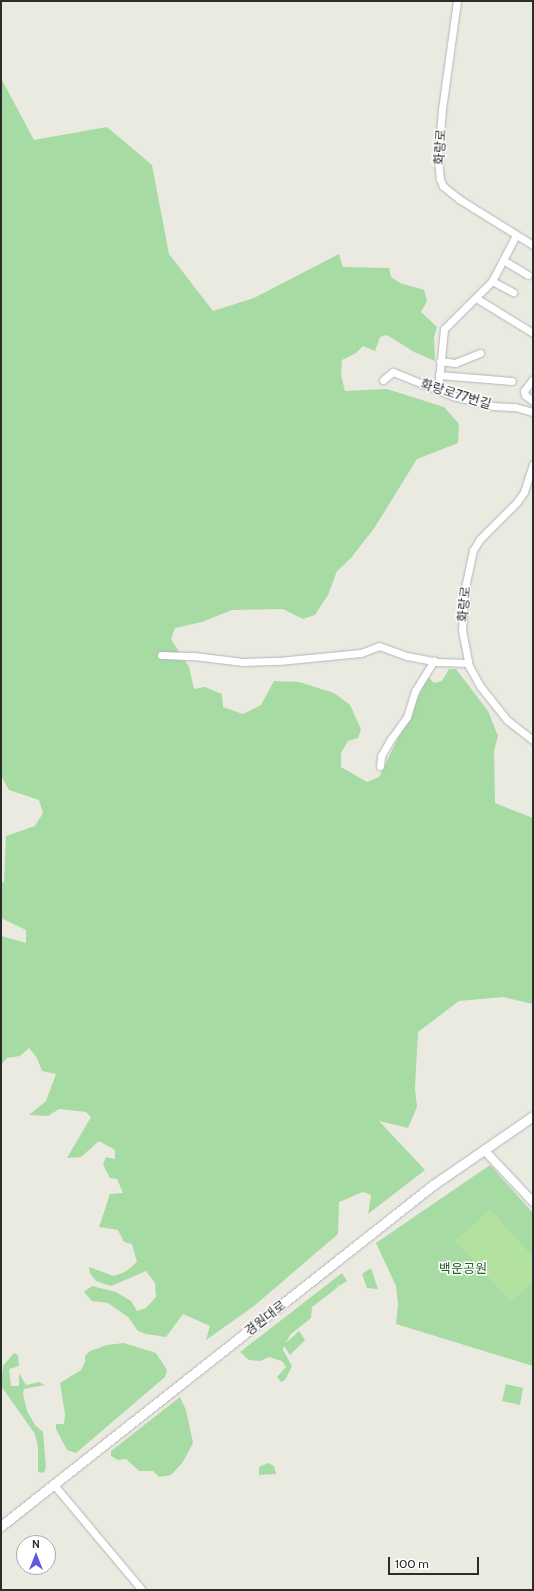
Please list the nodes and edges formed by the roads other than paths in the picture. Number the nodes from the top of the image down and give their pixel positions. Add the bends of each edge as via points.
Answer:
1 (457, 1) edge
2 (516, 235) junction
3 (533, 245) edge
4 (503, 260) junction
5 (528, 275) dead end
6 (492, 281) junction
7 (513, 292) dead end
8 (476, 298) junction
9 (533, 333) edge
10 (480, 353) dead end
11 (440, 361) junction
12 (439, 375) junction
13 (533, 379) edge
14 (383, 380) dead end
15 (512, 381) dead end
16 (438, 390) junction
17 (533, 400) edge
18 (533, 412) edge
19 (533, 464) edge
20 (161, 655) dead end
21 (434, 661) junction
22 (468, 663) junction
23 (533, 740) edge
24 (380, 766) dead end
25 (533, 1116) edge
26 (484, 1150) junction
27 (533, 1202) edge
28 (54, 1485) junction
29 (1, 1526) edge
30 (142, 1590) edge

1 - 2 street, 화랑로 via 442,109 438,158 440,179 443,186 459,199
2 - 3 street, 화랑로
2 - 4 street
4 - 5 street
4 - 6 street
6 - 7 street
6 - 8 street
8 - 9 street
8 - 11 street via 444,329
10 - 11 street via 455,363
11 - 12 street
12 - 15 street
12 - 16 street
13 - 17 street via 524,391 525,395
14 - 16 street, 화랑로77번길 via 393,372
16 - 18 street, 화랑로77번길 via 493,406 515,407
19 - 22 street, 화랑로 via 524,492 517,502 472,550 465,588 462,630
20 - 21 street via 243,662 280,661 361,653 379,646 407,656
21 - 22 street
21 - 24 street via 414,691 407,717 390,738 381,756
22 - 23 street, 화랑로 via 480,686 507,720
25 - 26 main road, 경원대로
26 - 27 street
26 - 28 main road, 경원대로 via 384,1223
28 - 29 main road, 경원대로
28 - 30 street

